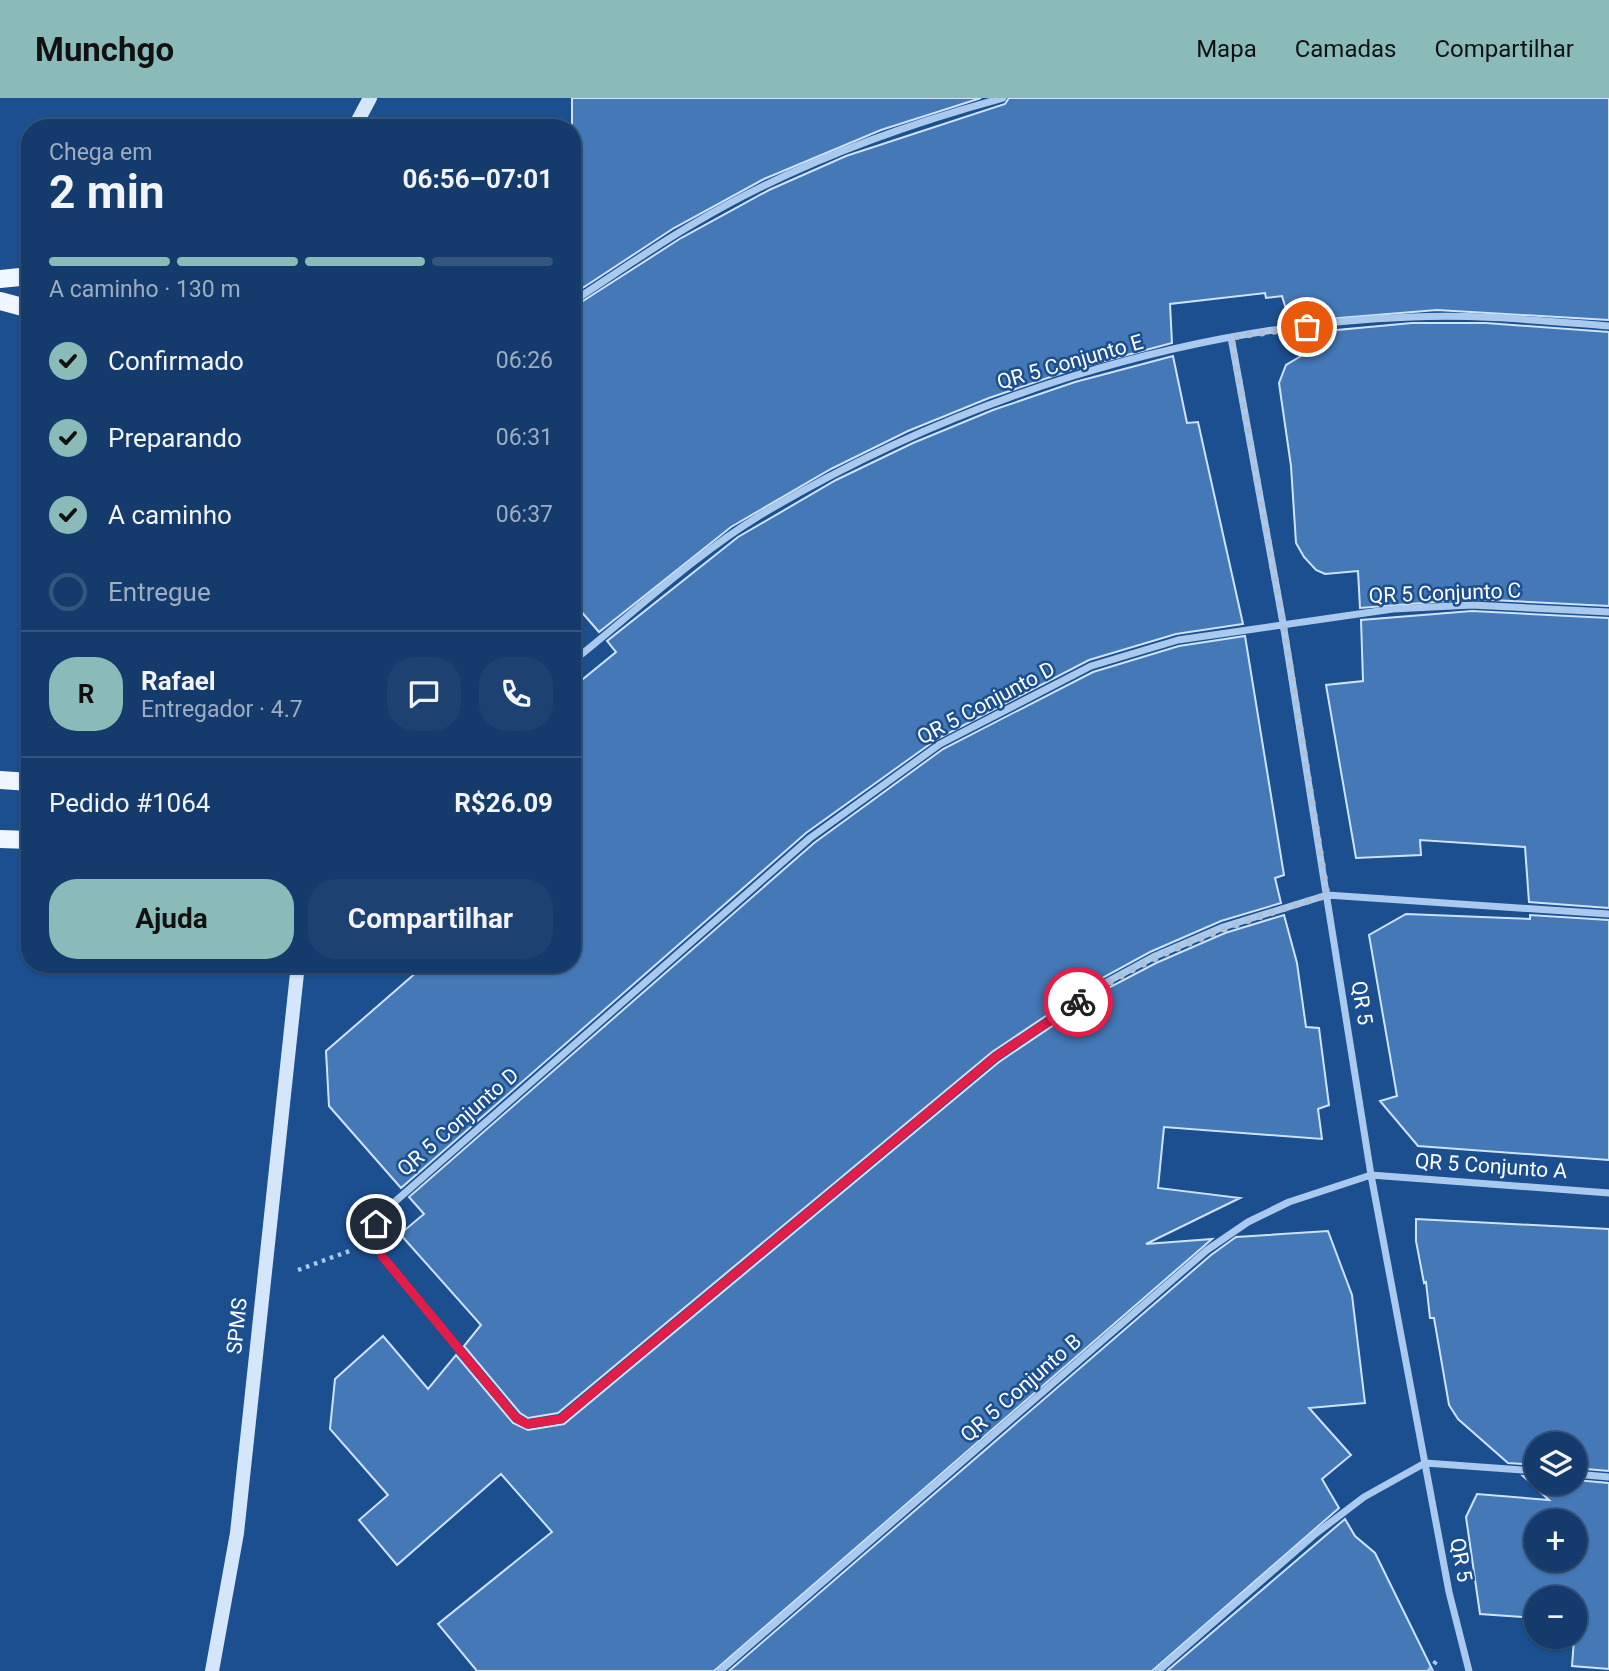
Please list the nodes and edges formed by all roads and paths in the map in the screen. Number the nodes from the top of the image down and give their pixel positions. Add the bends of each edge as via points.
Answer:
1 (370, 98) edge
2 (1003, 98) edge
3 (359, 119) edge
4 (21, 277) edge
5 (0, 279) edge
6 (581, 296) edge
7 (0, 301) edge
8 (21, 307) edge
9 (1609, 326) edge
10 (1231, 337) junction
11 (1609, 612) edge
12 (1283, 623) junction
13 (581, 655) edge
14 (0, 780) edge
15 (21, 781) edge
16 (0, 839) edge
17 (21, 840) edge
18 (1327, 895) junction
19 (1609, 914) edge
20 (292, 973) edge
21 (297, 973) edge
22 (295, 984) junction
23 (1371, 1175) junction
24 (1609, 1192) edge
25 (376, 1240) junction
26 (263, 1279) junction
27 (1425, 1463) junction
28 (1524, 1470) edge
29 (1587, 1475) edge
30 (1609, 1477) edge
31 (212, 1671) edge
32 (720, 1671) edge
33 (1158, 1671) edge
34 (1469, 1671) edge

1 - 3 street
2 - 6 street via 935,116 859,145 728,204
4 - 5 main road
7 - 8 main road
9 - 10 street, QR 5 Conjunto E via 1478,316 1410,317
10 - 12 street, QR 5
10 - 13 street, QR 5 Conjunto E via 1050,381 859,461 757,517
11 - 12 street, QR 5 Conjunto C via 1472,606 1394,609
12 - 18 street, QR 5
12 - 25 street, QR 5 Conjunto D via 1178,640 1091,666 940,744 810,838 382,1213
14 - 15 main road
16 - 17 main road
18 - 19 street
18 - 23 street, QR 5
18 - 25 street via 1223,927 1153,957 995,1057 561,1419 527,1424 516,1418 382,1256
20 - 22 street, SPMS
21 - 22 street, SPMS
22 - 26 street, SPMS
23 - 24 street, QR 5 Conjunto A
23 - 27 street, QR 5
23 - 32 street, QR 5 Conjunto B via 1289,1202 1207,1250
25 - 26 path via 320,1265
26 - 31 street, SPMS via 237,1532
27 - 28 street
27 - 33 street via 1364,1497 1314,1535
27 - 34 street, QR 5
29 - 30 street

